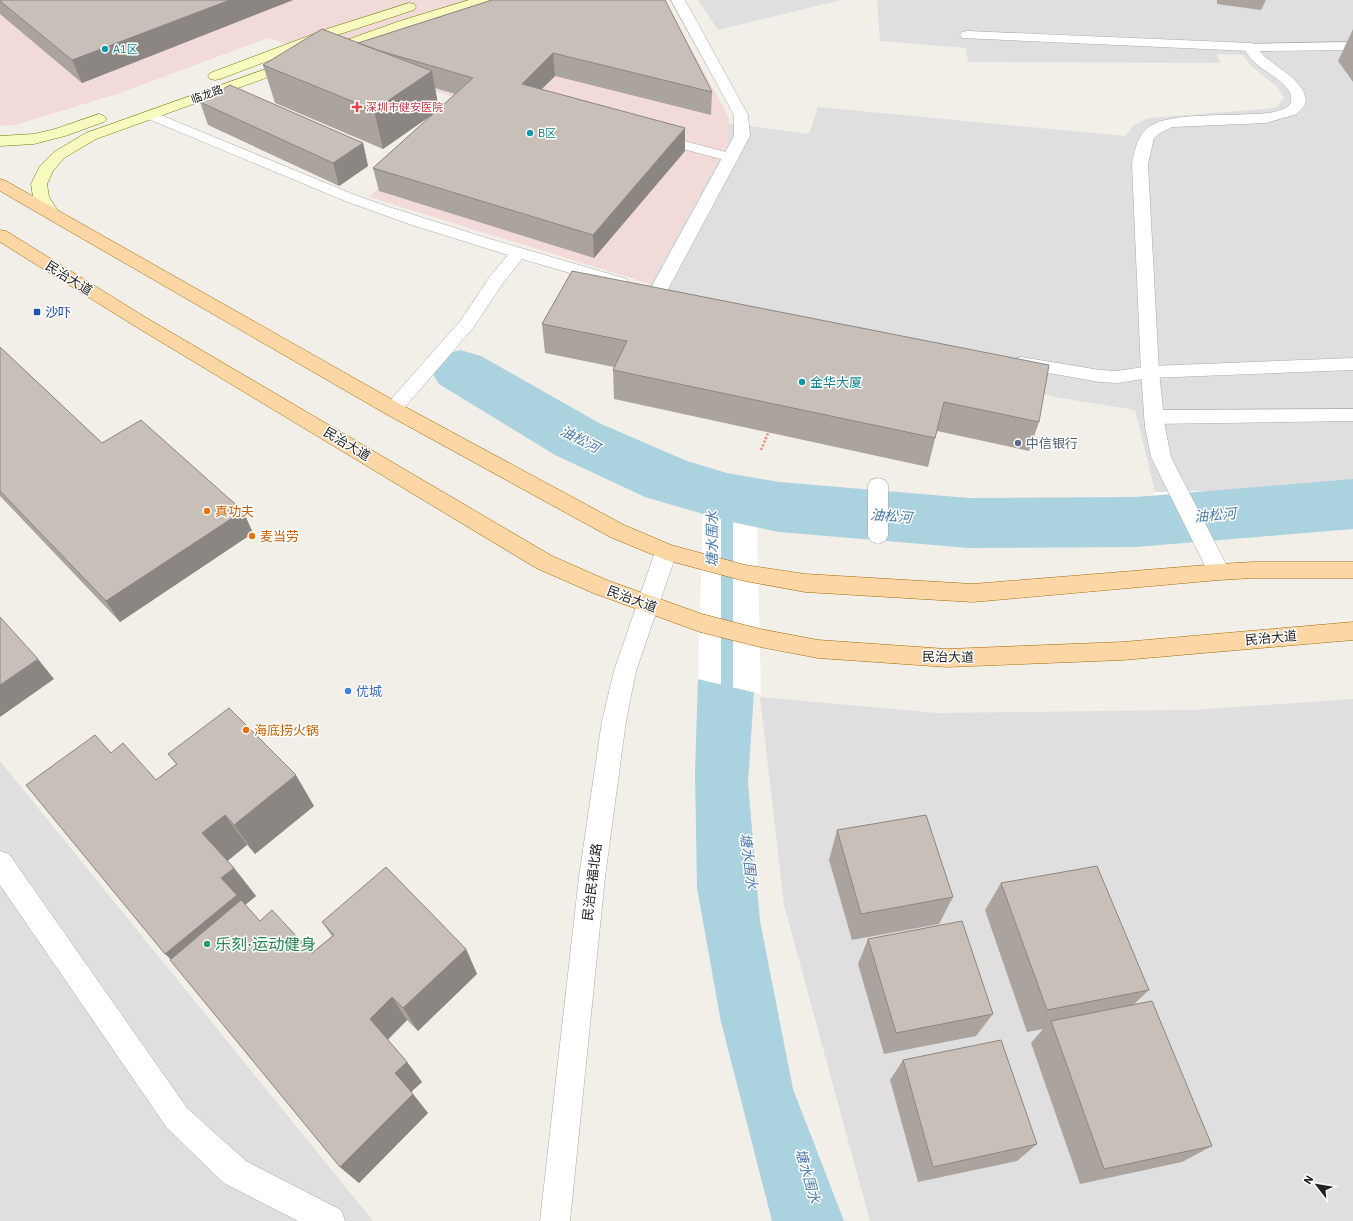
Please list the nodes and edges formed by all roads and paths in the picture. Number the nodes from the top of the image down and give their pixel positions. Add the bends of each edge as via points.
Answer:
1 (483, 0) edge
2 (678, 0) edge
3 (418, 5) dead end
4 (967, 35) dead end
5 (1353, 46) edge
6 (1250, 47) junction
7 (201, 81) dead end
8 (147, 109) junction
9 (647, 135) edge
10 (0, 141) edge
11 (732, 158) junction
12 (0, 184) edge
13 (52, 214) junction
14 (0, 235) edge
15 (519, 253) junction
16 (652, 293) joint
17 (1007, 361) edge
18 (1353, 364) edge
19 (1150, 372) junction
20 (394, 410) junction
21 (1353, 415) edge
22 (1153, 417) junction
23 (768, 433) edge
24 (761, 450) dead end
25 (877, 492) dead end
26 (878, 536) dead end
27 (666, 552) junction
28 (1353, 570) edge
29 (1219, 572) junction
30 (646, 604) junction
31 (1353, 631) edge
32 (0, 863) edge
33 (330, 1221) edge
34 (555, 1221) edge

1 - 8 main road, 临龙路
2 - 11 street via 741,115 742,136
3 - 7 main road, 临龙路 via 332,32
4 - 6 lane
5 - 6 street
6 - 19 street via 1296,90 1298,105 1292,111 1266,118 1170,123 1155,128 1144,139 1140,164
8 - 10 main road, 临龙路 via 34,139
8 - 13 main road, 临龙路 via 59,155 44,171 39,184 41,197
8 - 15 lane via 350,198
9 - 11 lane
11 - 16 street
12 - 13 main road
13 - 20 main road
14 - 30 main road, 民治大道 via 139,322 544,562
15 - 16 lane
15 - 20 lane via 497,279 467,324
17 - 19 lane via 1100,376 1117,377
18 - 19 lane
19 - 22 street
20 - 27 main road via 617,531
21 - 22 lane
22 - 29 street via 1161,457
23 - 24 path
25 - 26 lane
27 - 29 main road via 759,575 805,583 973,593
27 - 30 street, 民治民福北路
28 - 29 main road
30 - 31 main road, 民治大道 via 700,623 818,650 947,658 1123,651
30 - 34 street, 民治民福北路 via 625,671 612,737 592,876
32 - 33 street via 178,1118 235,1172

